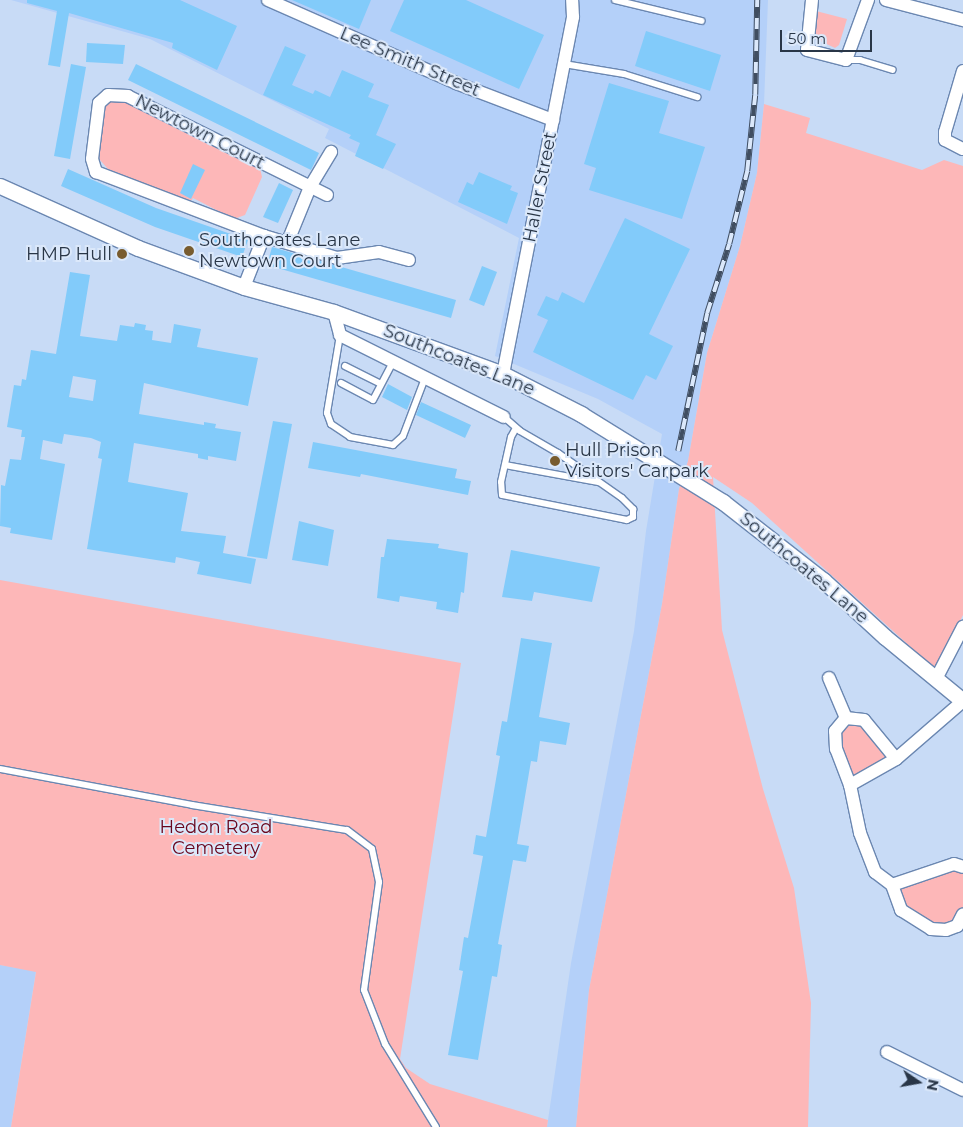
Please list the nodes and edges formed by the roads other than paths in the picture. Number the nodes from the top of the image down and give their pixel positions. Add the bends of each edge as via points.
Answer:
1 (268, 0) edge
2 (572, 0) edge
3 (616, 0) edge
4 (812, 0) edge
5 (868, 0) edge
6 (886, 0) edge
7 (963, 20) edge
8 (702, 21) dead end
9 (846, 60) junction
10 (564, 64) junction
11 (892, 70) dead end
12 (963, 71) edge
13 (697, 97) dead end
14 (553, 120) junction
15 (963, 149) edge
16 (331, 152) dead end
17 (0, 186) edge
18 (310, 187) junction
19 (327, 195) dead end
20 (264, 236) junction
21 (288, 241) junction
22 (409, 260) dead end
23 (244, 287) junction
24 (334, 312) junction
25 (340, 335) junction
26 (392, 362) junction
27 (345, 366) dead end
28 (503, 374) junction
29 (426, 378) junction
30 (341, 383) dead end
31 (381, 384) junction
32 (504, 417) joint
33 (516, 428) junction
34 (505, 465) junction
35 (599, 482) junction
36 (963, 627) edge
37 (829, 678) dead end
38 (936, 679) junction
39 (963, 701) edge
40 (846, 718) junction
41 (896, 759) junction
42 (0, 769) edge
43 (850, 785) junction
44 (963, 867) edge
45 (892, 885) junction
46 (963, 914) edge
47 (887, 1052) dead end
48 (963, 1090) edge
49 (436, 1127) edge

1 - 14 street, Lee Smith Street via 456,83
2 - 10 street, Haller Street via 573,17
3 - 8 lane
4 - 9 street via 808,50
5 - 9 street
6 - 7 street
9 - 11 lane via 860,60
10 - 13 lane via 624,74
10 - 14 street, Haller Street
12 - 15 street via 944,132 945,140
14 - 28 street, Haller Street
16 - 18 street
17 - 23 street, Southcoates Lane via 138,248
18 - 19 street, Newtown Court
18 - 20 street, Newtown Court via 128,96 108,95 99,103 92,159 96,172
18 - 21 street
20 - 21 street, Newtown Court
20 - 23 street
21 - 22 street, Newtown Court via 337,258 379,252
23 - 24 street, Southcoates Lane
24 - 25 street
24 - 28 street, Southcoates Lane
25 - 26 street
25 - 29 lane via 327,413 331,424 350,437 393,444 403,436
26 - 29 street
26 - 31 lane
27 - 31 lane
28 - 38 street, Southcoates Lane via 581,414 723,502 823,580
29 - 32 street
30 - 31 lane via 373,400
32 - 33 lane
33 - 34 lane
33 - 35 lane
34 - 35 lane
34 - 35 lane via 502,494 627,520 633,517 633,509
36 - 38 street
37 - 40 street
38 - 39 street, Southcoates Lane
39 - 41 street
40 - 41 street via 864,720
40 - 43 street via 835,731 836,749
41 - 43 street
42 - 49 lane via 347,830 372,849 379,882 364,990 386,1044
43 - 45 street via 860,833 875,872
44 - 45 street via 954,864
45 - 46 street via 901,910 931,929 946,930 957,926
47 - 48 street

